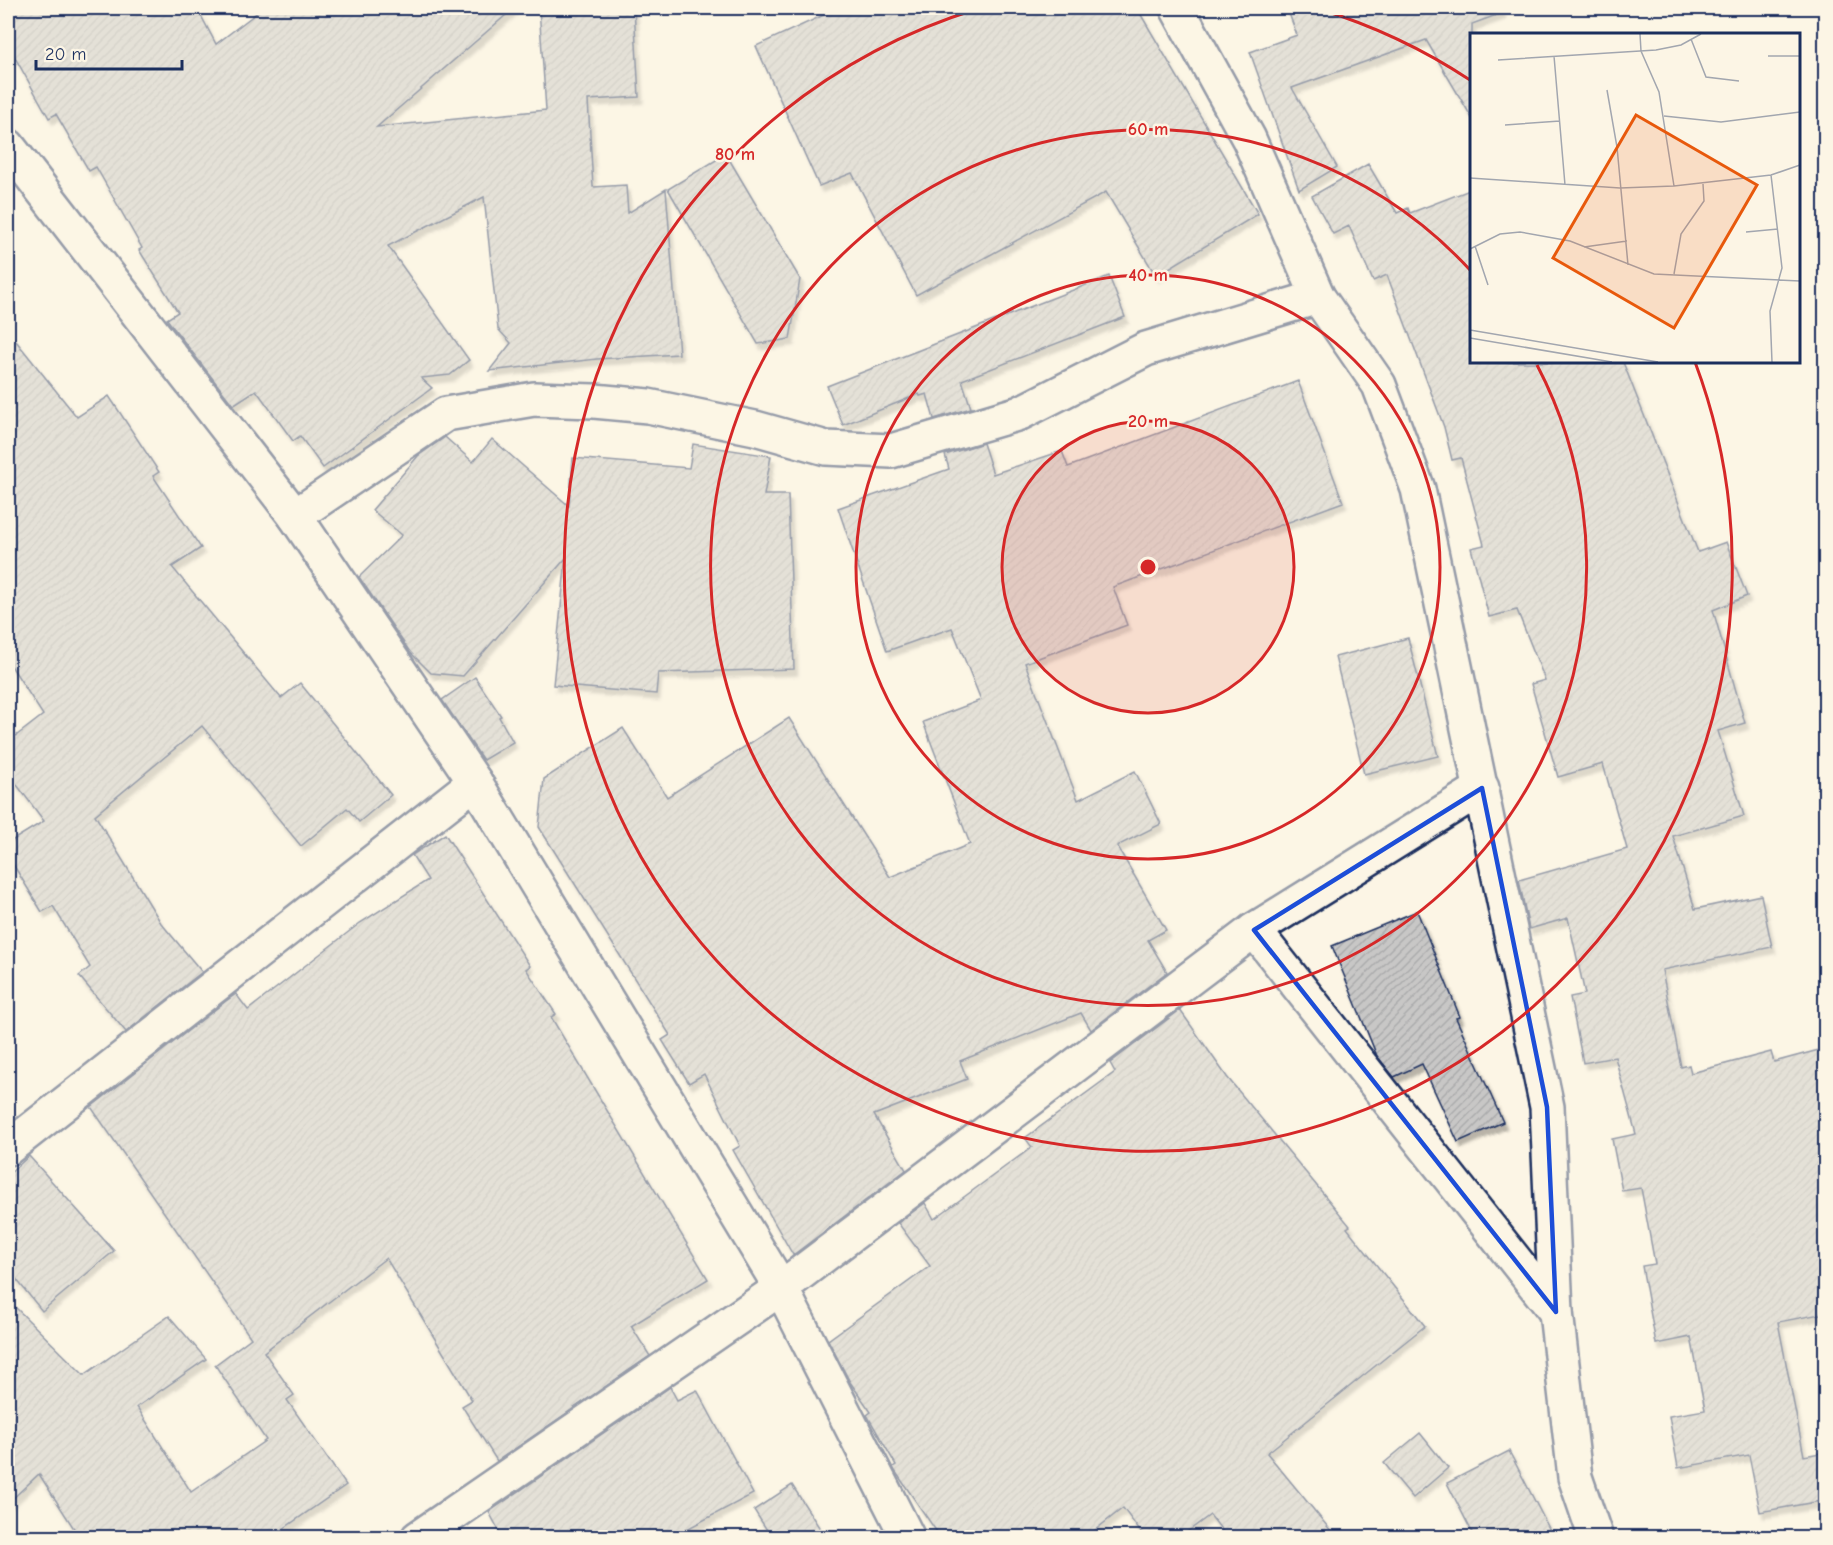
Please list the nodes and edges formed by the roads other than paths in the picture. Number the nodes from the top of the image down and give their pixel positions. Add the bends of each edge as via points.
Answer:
1 (1177, 8) edge
2 (8, 146) edge
3 (1318, 297) junction
4 (295, 516) junction
5 (475, 782) junction
6 (1482, 788) junction
7 (1254, 930) junction
8 (8, 1148) edge
9 (781, 1288) junction
10 (1556, 1312) junction
11 (418, 1538) edge
12 (908, 1538) edge
13 (1596, 1538) edge

1 - 3 street via 1250,139
2 - 4 street
3 - 4 street via 1146,349 1020,412 891,451 826,448 648,406 605,402 534,399 446,414
3 - 6 street via 1378,385 1418,489
4 - 5 street
5 - 8 street
5 - 9 street
6 - 7 street
6 - 10 street via 1547,1107
7 - 9 street
7 - 10 street
9 - 11 street
9 - 12 street
10 - 13 street via 1575,1477

